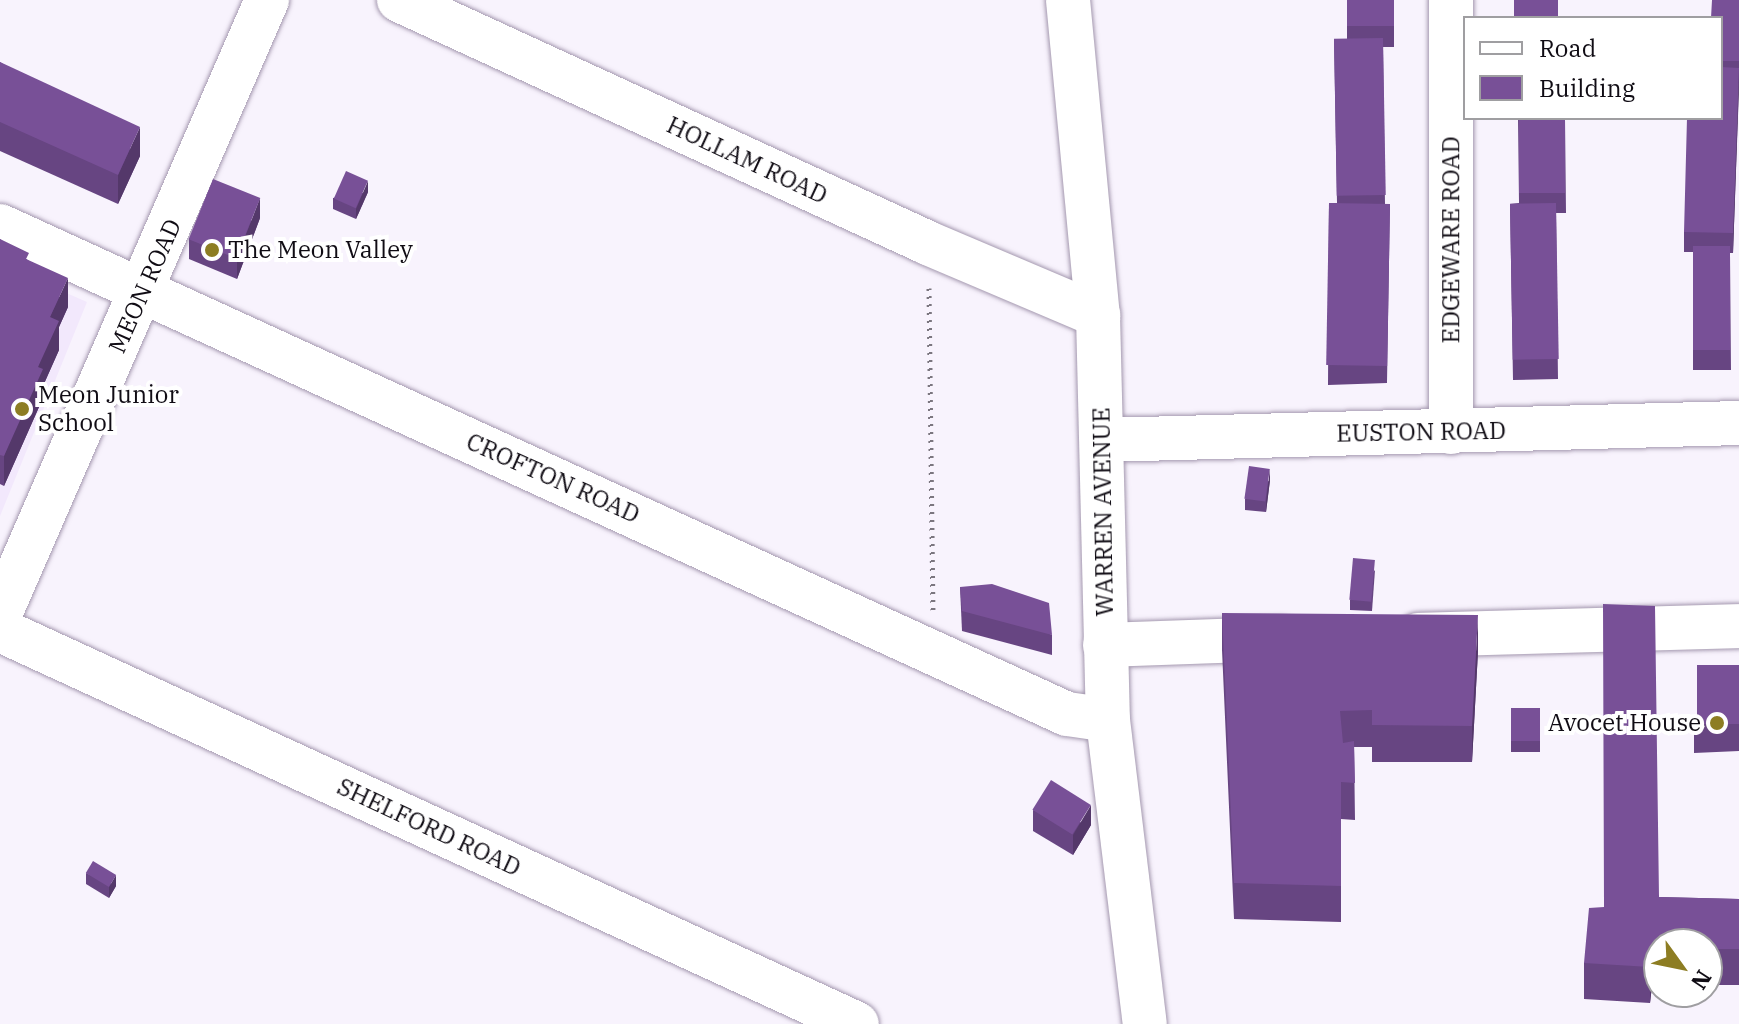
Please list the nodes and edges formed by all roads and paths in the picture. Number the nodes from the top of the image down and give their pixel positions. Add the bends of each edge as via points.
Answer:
1 (267, 0) edge
2 (399, 0) edge
3 (1068, 0) edge
4 (1451, 0) edge
5 (0, 226) edge
6 (928, 243) junction
7 (144, 292) junction
8 (1098, 315) junction
9 (1739, 423) edge
10 (1451, 432) junction
11 (1103, 440) junction
12 (0, 614) edge
13 (1739, 626) edge
14 (0, 630) edge
15 (1374, 637) edge
16 (1326, 638) edge
17 (1105, 645) junction
18 (934, 651) junction
19 (1108, 720) junction
20 (857, 1024) edge
21 (1145, 1024) edge

1 - 7 street, MEON ROAD
2 - 6 street, HOLLAM ROAD
3 - 8 street, WARREN AVENUE
4 - 10 street, EDGEWARE ROAD
5 - 7 street, CROFTON ROAD
6 - 8 street, HOLLAM ROAD
6 - 18 path
7 - 12 street, MEON ROAD
7 - 18 street, CROFTON ROAD
8 - 11 street, WARREN AVENUE
9 - 10 street, EUSTON ROAD
10 - 11 street, EUSTON ROAD
11 - 17 street, WARREN AVENUE
13 - 15 street
14 - 20 street, SHELFORD ROAD
16 - 17 street
17 - 19 street, WARREN AVENUE
18 - 19 street, CROFTON ROAD via 1067,714
19 - 21 street, WARREN AVENUE

